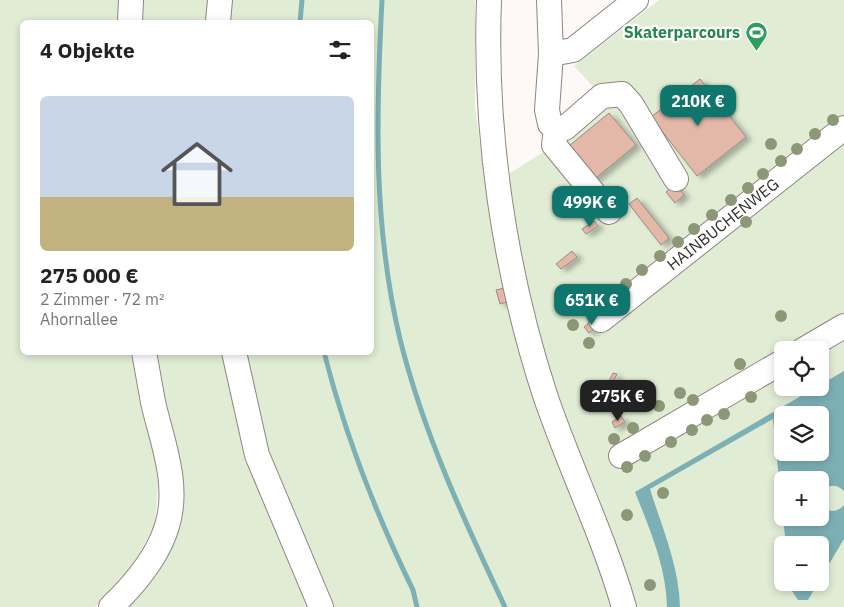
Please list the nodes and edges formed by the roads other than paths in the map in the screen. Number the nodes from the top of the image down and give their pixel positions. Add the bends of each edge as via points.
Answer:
1 (131, 0) edge
2 (220, 0) edge
3 (489, 0) edge
4 (548, 0) edge
5 (636, 0) edge
6 (130, 20) edge
7 (218, 20) edge
8 (551, 54) junction
9 (844, 128) edge
10 (556, 129) junction
11 (676, 179) dead end
12 (609, 212) dead end
13 (601, 320) dead end
14 (844, 326) edge
15 (818, 341) edge
16 (145, 355) edge
17 (235, 355) edge
18 (774, 367) edge
19 (621, 456) dead end
20 (111, 607) edge
21 (321, 607) edge
22 (624, 607) edge

1 - 6 street
2 - 7 street
3 - 22 street via 489,111 515,276 546,396 595,521
4 - 8 street
5 - 8 street via 573,50
8 - 10 street via 548,117
9 - 13 street, HAINBUCHENWEG
10 - 11 street via 568,126 602,96 622,94
10 - 12 street via 554,145
14 - 15 street
16 - 20 street via 170,468 170,511 167,526 152,558
17 - 21 street via 257,455
18 - 19 street

